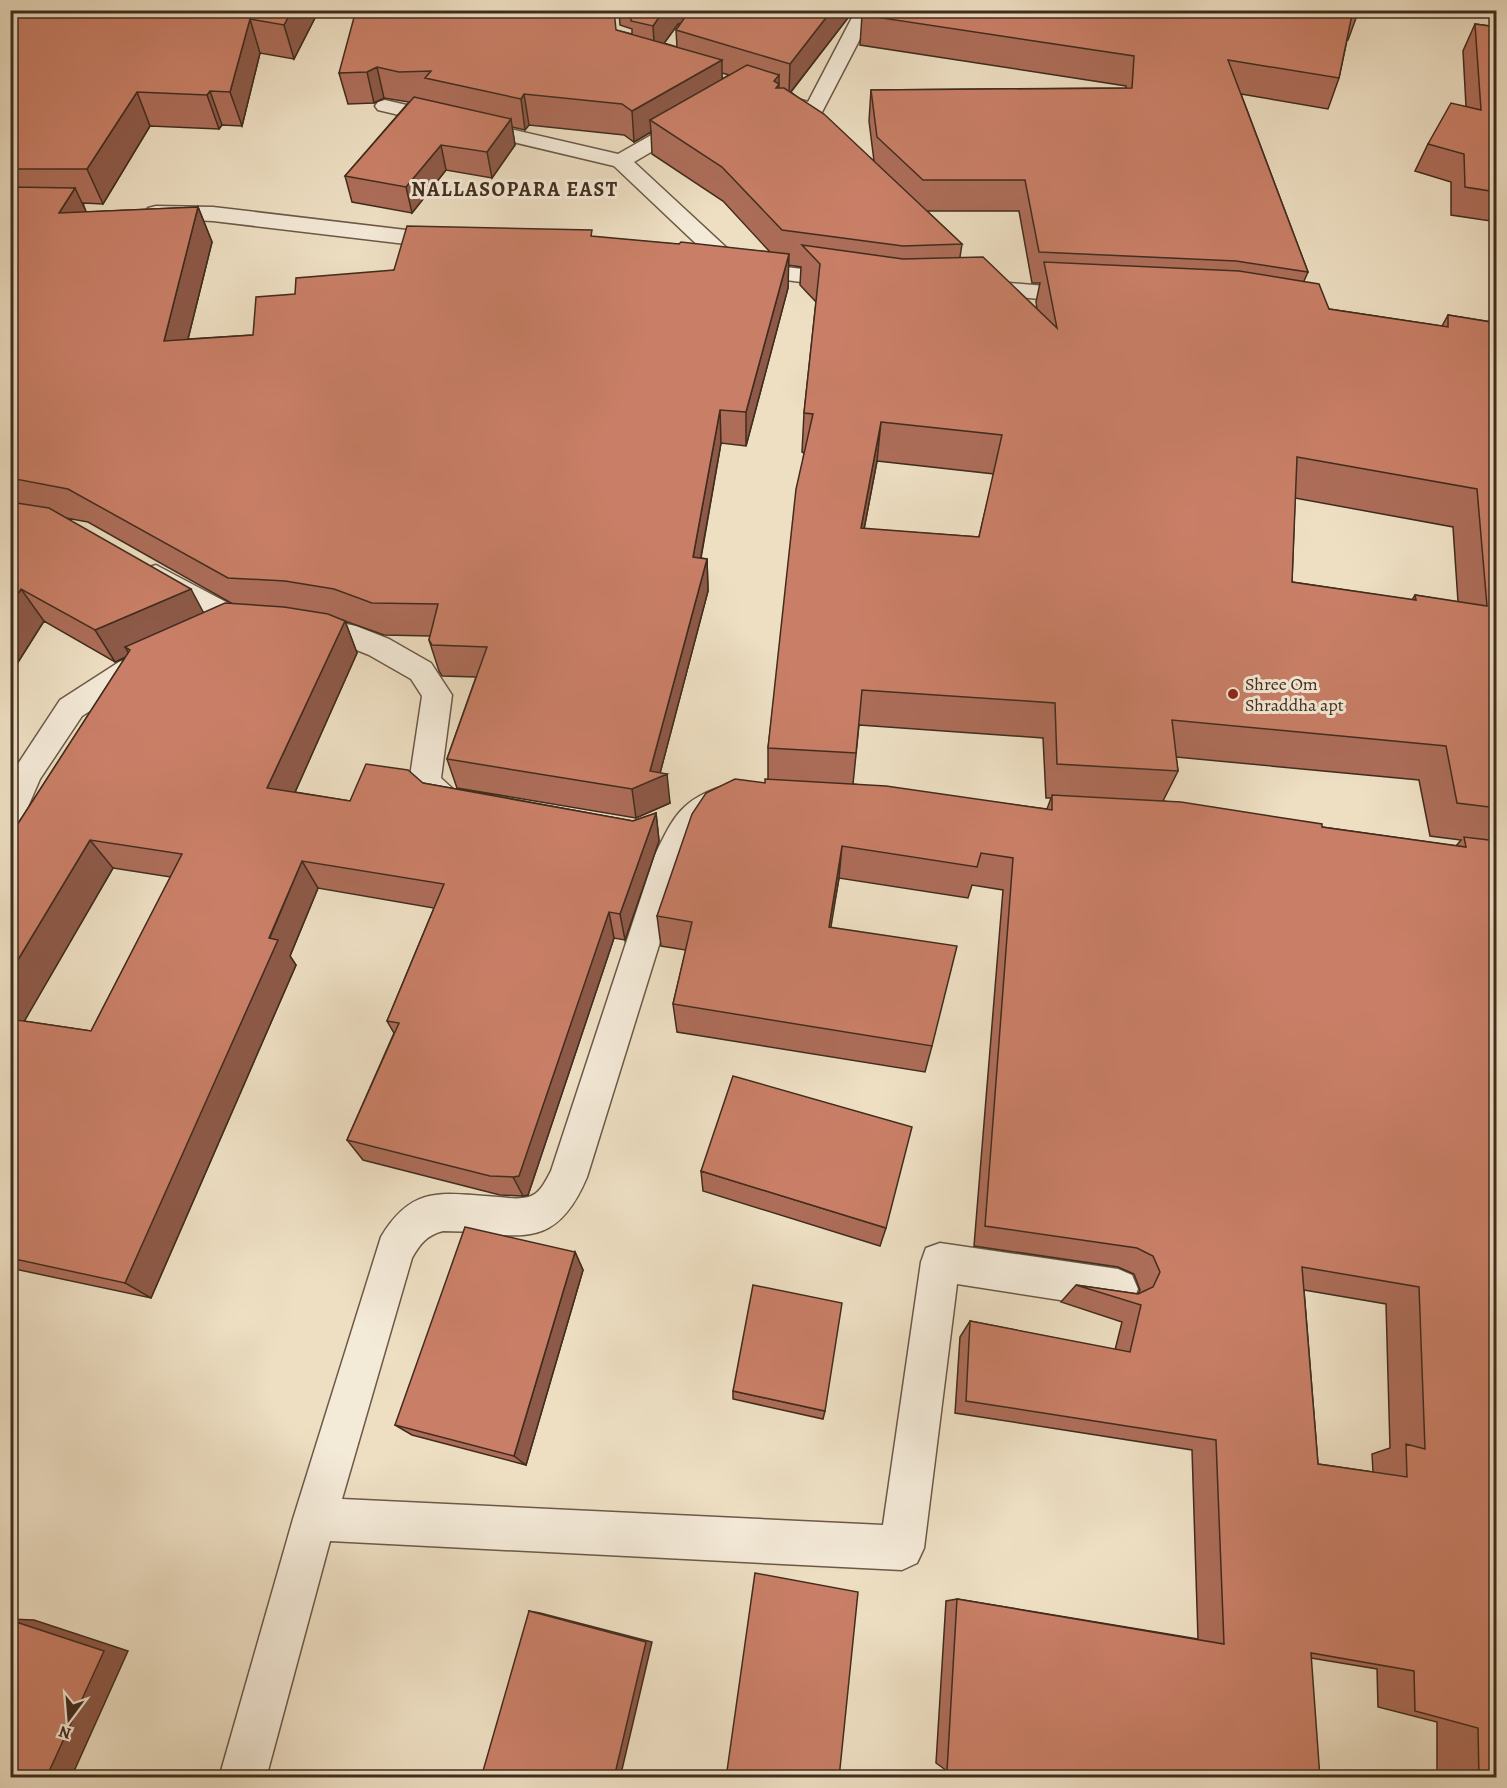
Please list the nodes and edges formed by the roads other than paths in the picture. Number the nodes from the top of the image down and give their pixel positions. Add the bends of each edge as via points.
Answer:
1 (866, 10) edge
2 (755, 92) edge
3 (793, 104) junction
4 (386, 106) dead end
5 (704, 113) edge
6 (819, 129) edge
7 (621, 161) junction
8 (129, 213) edge
9 (475, 245) edge
10 (699, 264) edge
11 (734, 267) junction
12 (965, 270) edge
13 (863, 284) edge
14 (982, 286) junction
15 (946, 287) edge
16 (1108, 297) edge
17 (131, 562) edge
18 (238, 622) junction
19 (206, 636) edge
20 (172, 651) edge
21 (751, 797) edge
22 (707, 803) junction
23 (491, 809) edge
24 (10, 814) edge
25 (658, 825) dead end
26 (1118, 1289) edge
27 (315, 1519) junction
28 (242, 1778) edge

1 - 3 street via 814,110
2 - 3 street
3 - 6 street
4 - 7 street
5 - 7 street
7 - 11 street
8 - 9 street via 213,214
10 - 11 street
11 - 13 street
12 - 14 street
14 - 15 street
14 - 16 street
17 - 18 street
18 - 19 street
18 - 23 street via 346,634 421,671 437,695 425,783 446,801
20 - 24 street via 129,670 71,708 27,774
21 - 22 street
22 - 25 street
22 - 27 street via 685,826 671,855 559,1196 543,1210 521,1216 449,1212 426,1215 410,1226 395,1251
26 - 27 street via 940,1262 902,1548
27 - 28 street

